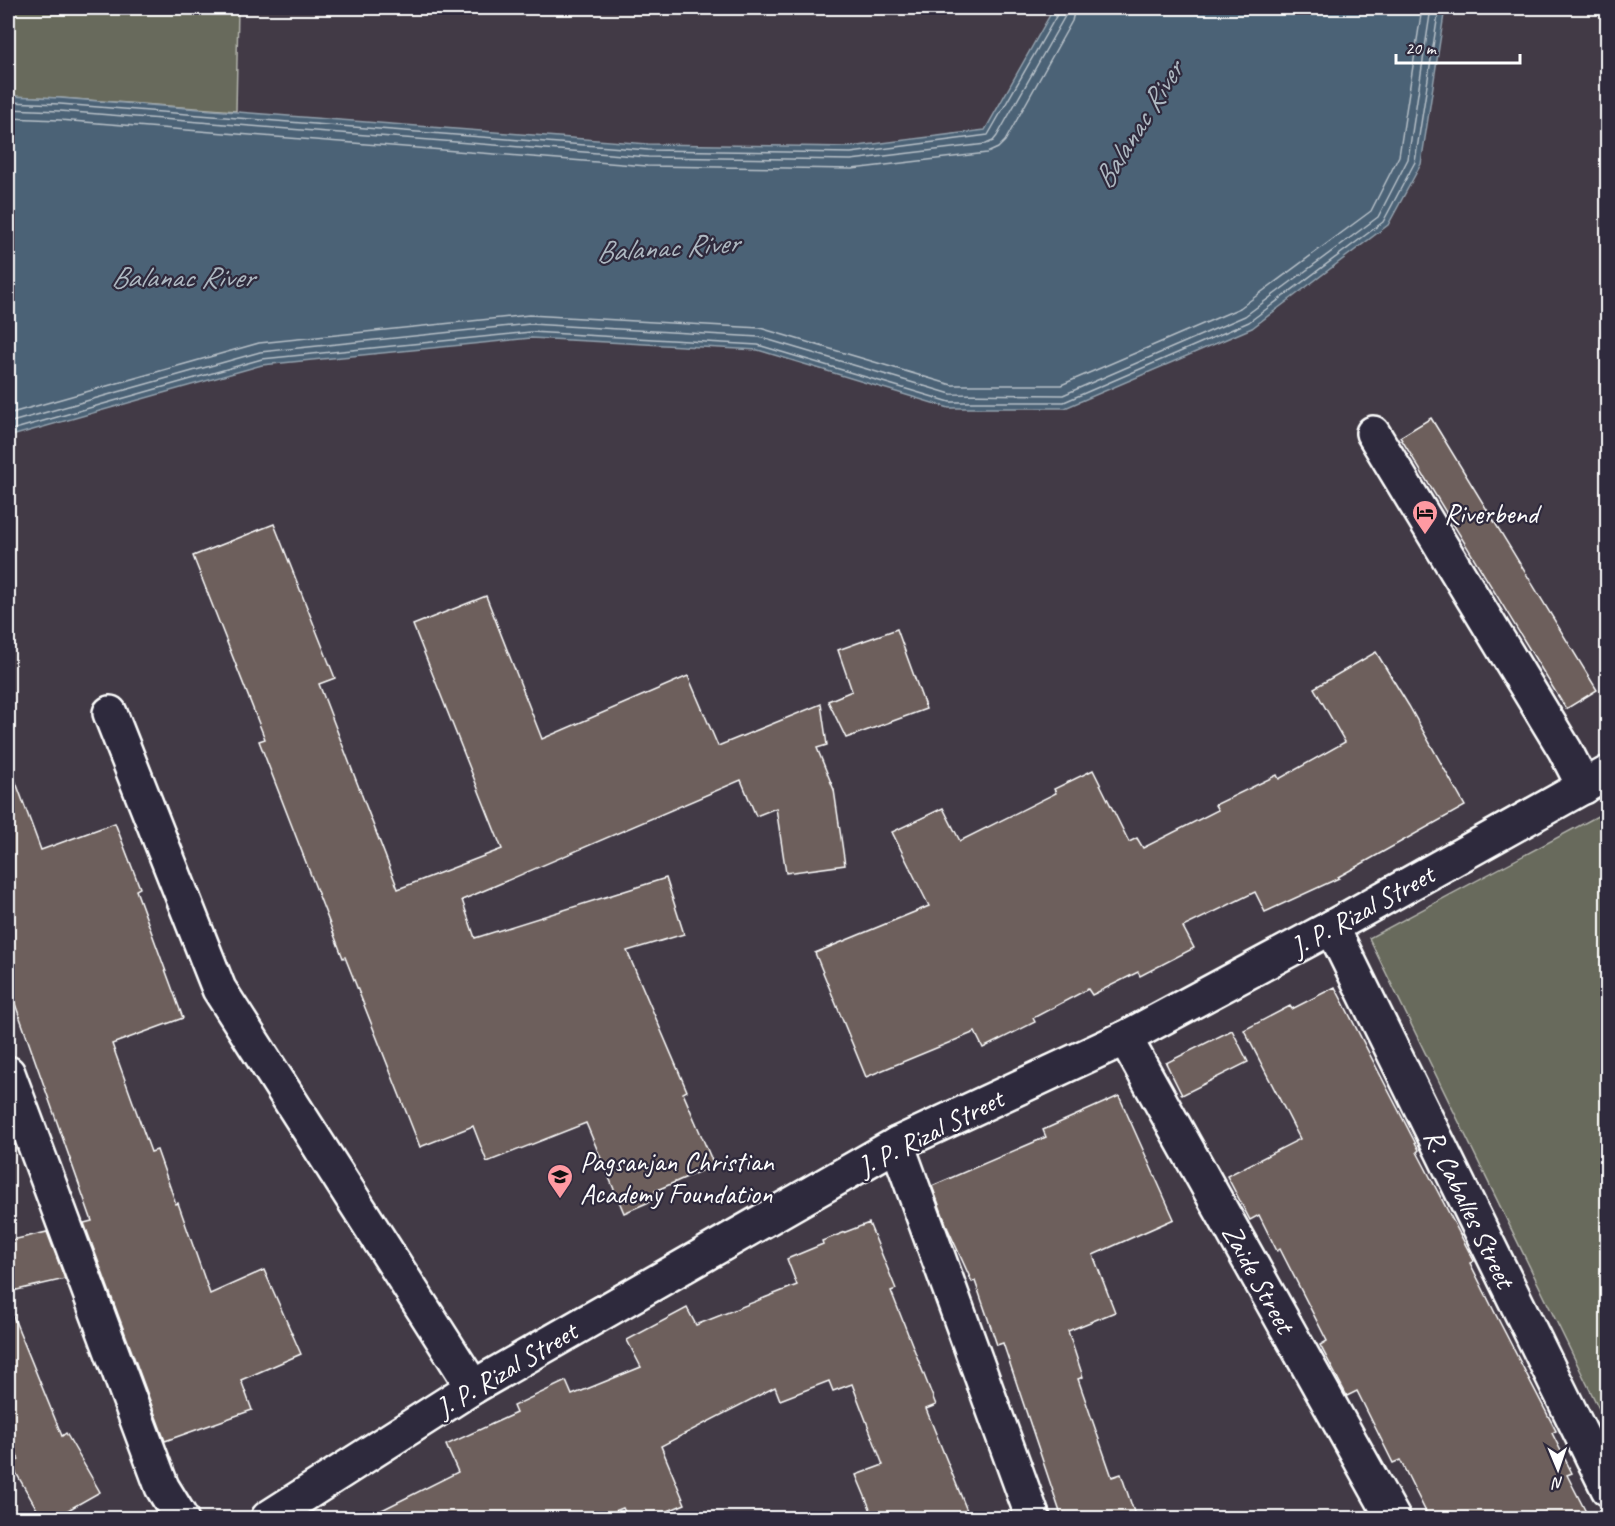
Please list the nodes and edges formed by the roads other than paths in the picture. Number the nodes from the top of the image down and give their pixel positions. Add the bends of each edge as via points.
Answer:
1 (1373, 433) dead end
2 (110, 713) dead end
3 (1596, 780) edge
4 (1332, 927) junction
5 (1125, 1038) junction
6 (8, 1073) edge
7 (897, 1144) junction
8 (473, 1387) junction
9 (1608, 1489) edge
10 (181, 1518) edge
11 (268, 1518) edge
12 (1034, 1518) edge
13 (1393, 1518) edge

1 - 3 street via 1565,750
2 - 8 street via 219,989
3 - 4 street, J. P. Rizal Street
4 - 5 street, J. P. Rizal Street
4 - 9 street, R. Caballes Street
5 - 7 street, J. P. Rizal Street
5 - 13 street, Zaide Street
6 - 10 street via 162,1487
7 - 8 street, J. P. Rizal Street
7 - 12 street
8 - 11 street, J. P. Rizal Street

